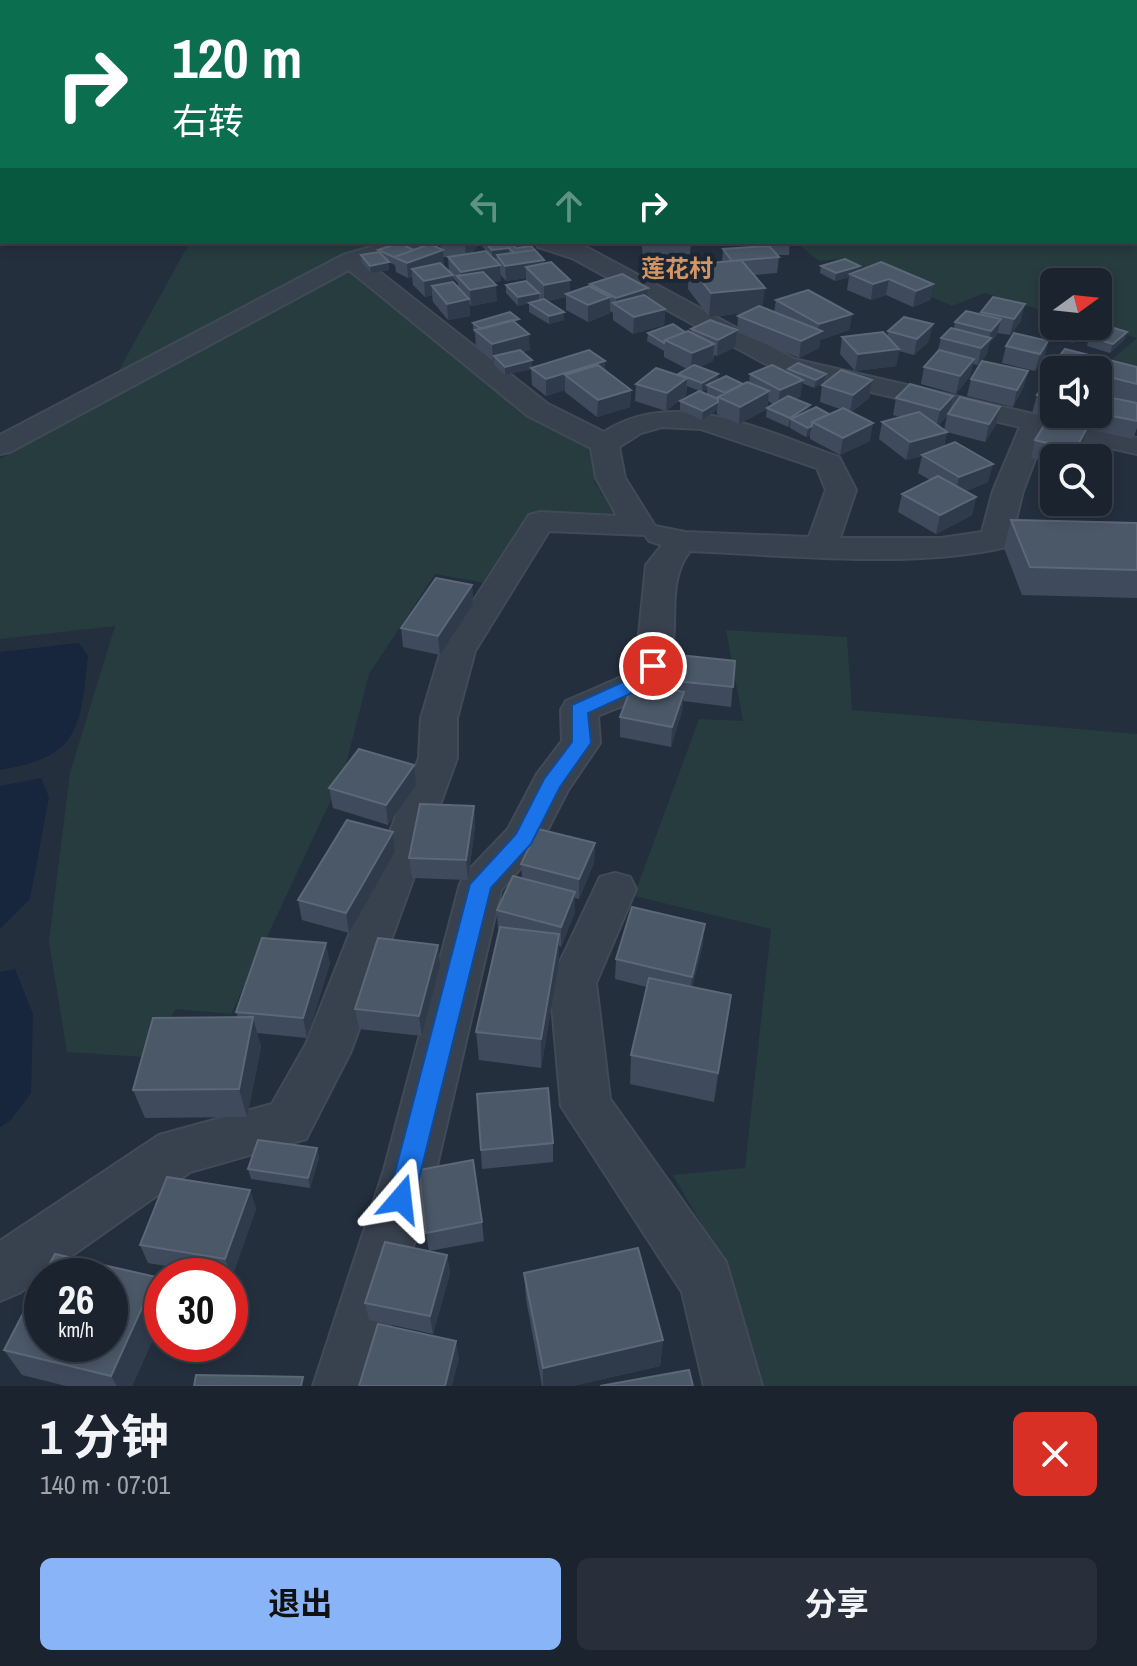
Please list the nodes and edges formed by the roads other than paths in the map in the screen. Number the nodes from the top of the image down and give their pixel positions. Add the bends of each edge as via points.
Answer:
1 (404, 244) edge
2 (552, 244) edge
3 (351, 260) junction
4 (1032, 430) dead end
5 (605, 444) junction
6 (0, 446) edge
7 (1137, 446) edge
8 (640, 527) junction
9 (682, 541) junction
10 (821, 547) junction
11 (615, 889) dead end
12 (0, 1274) edge
13 (342, 1386) edge
14 (733, 1386) edge

1 - 3 street
2 - 7 street via 580,253 786,365
3 - 5 street via 538,410
3 - 6 street
4 - 10 street via 995,540 941,547
5 - 8 street via 603,462
5 - 10 street via 631,427 662,419 704,421 829,463 841,490
8 - 9 street
8 - 12 street via 540,521 458,651 439,718 438,758 327,1051 288,1123 177,1152
9 - 10 street
9 - 13 street via 662,565 653,666 639,683 579,710 581,743 551,784 523,839 481,884 410,1170
11 - 14 street via 573,983 586,1106 707,1281

